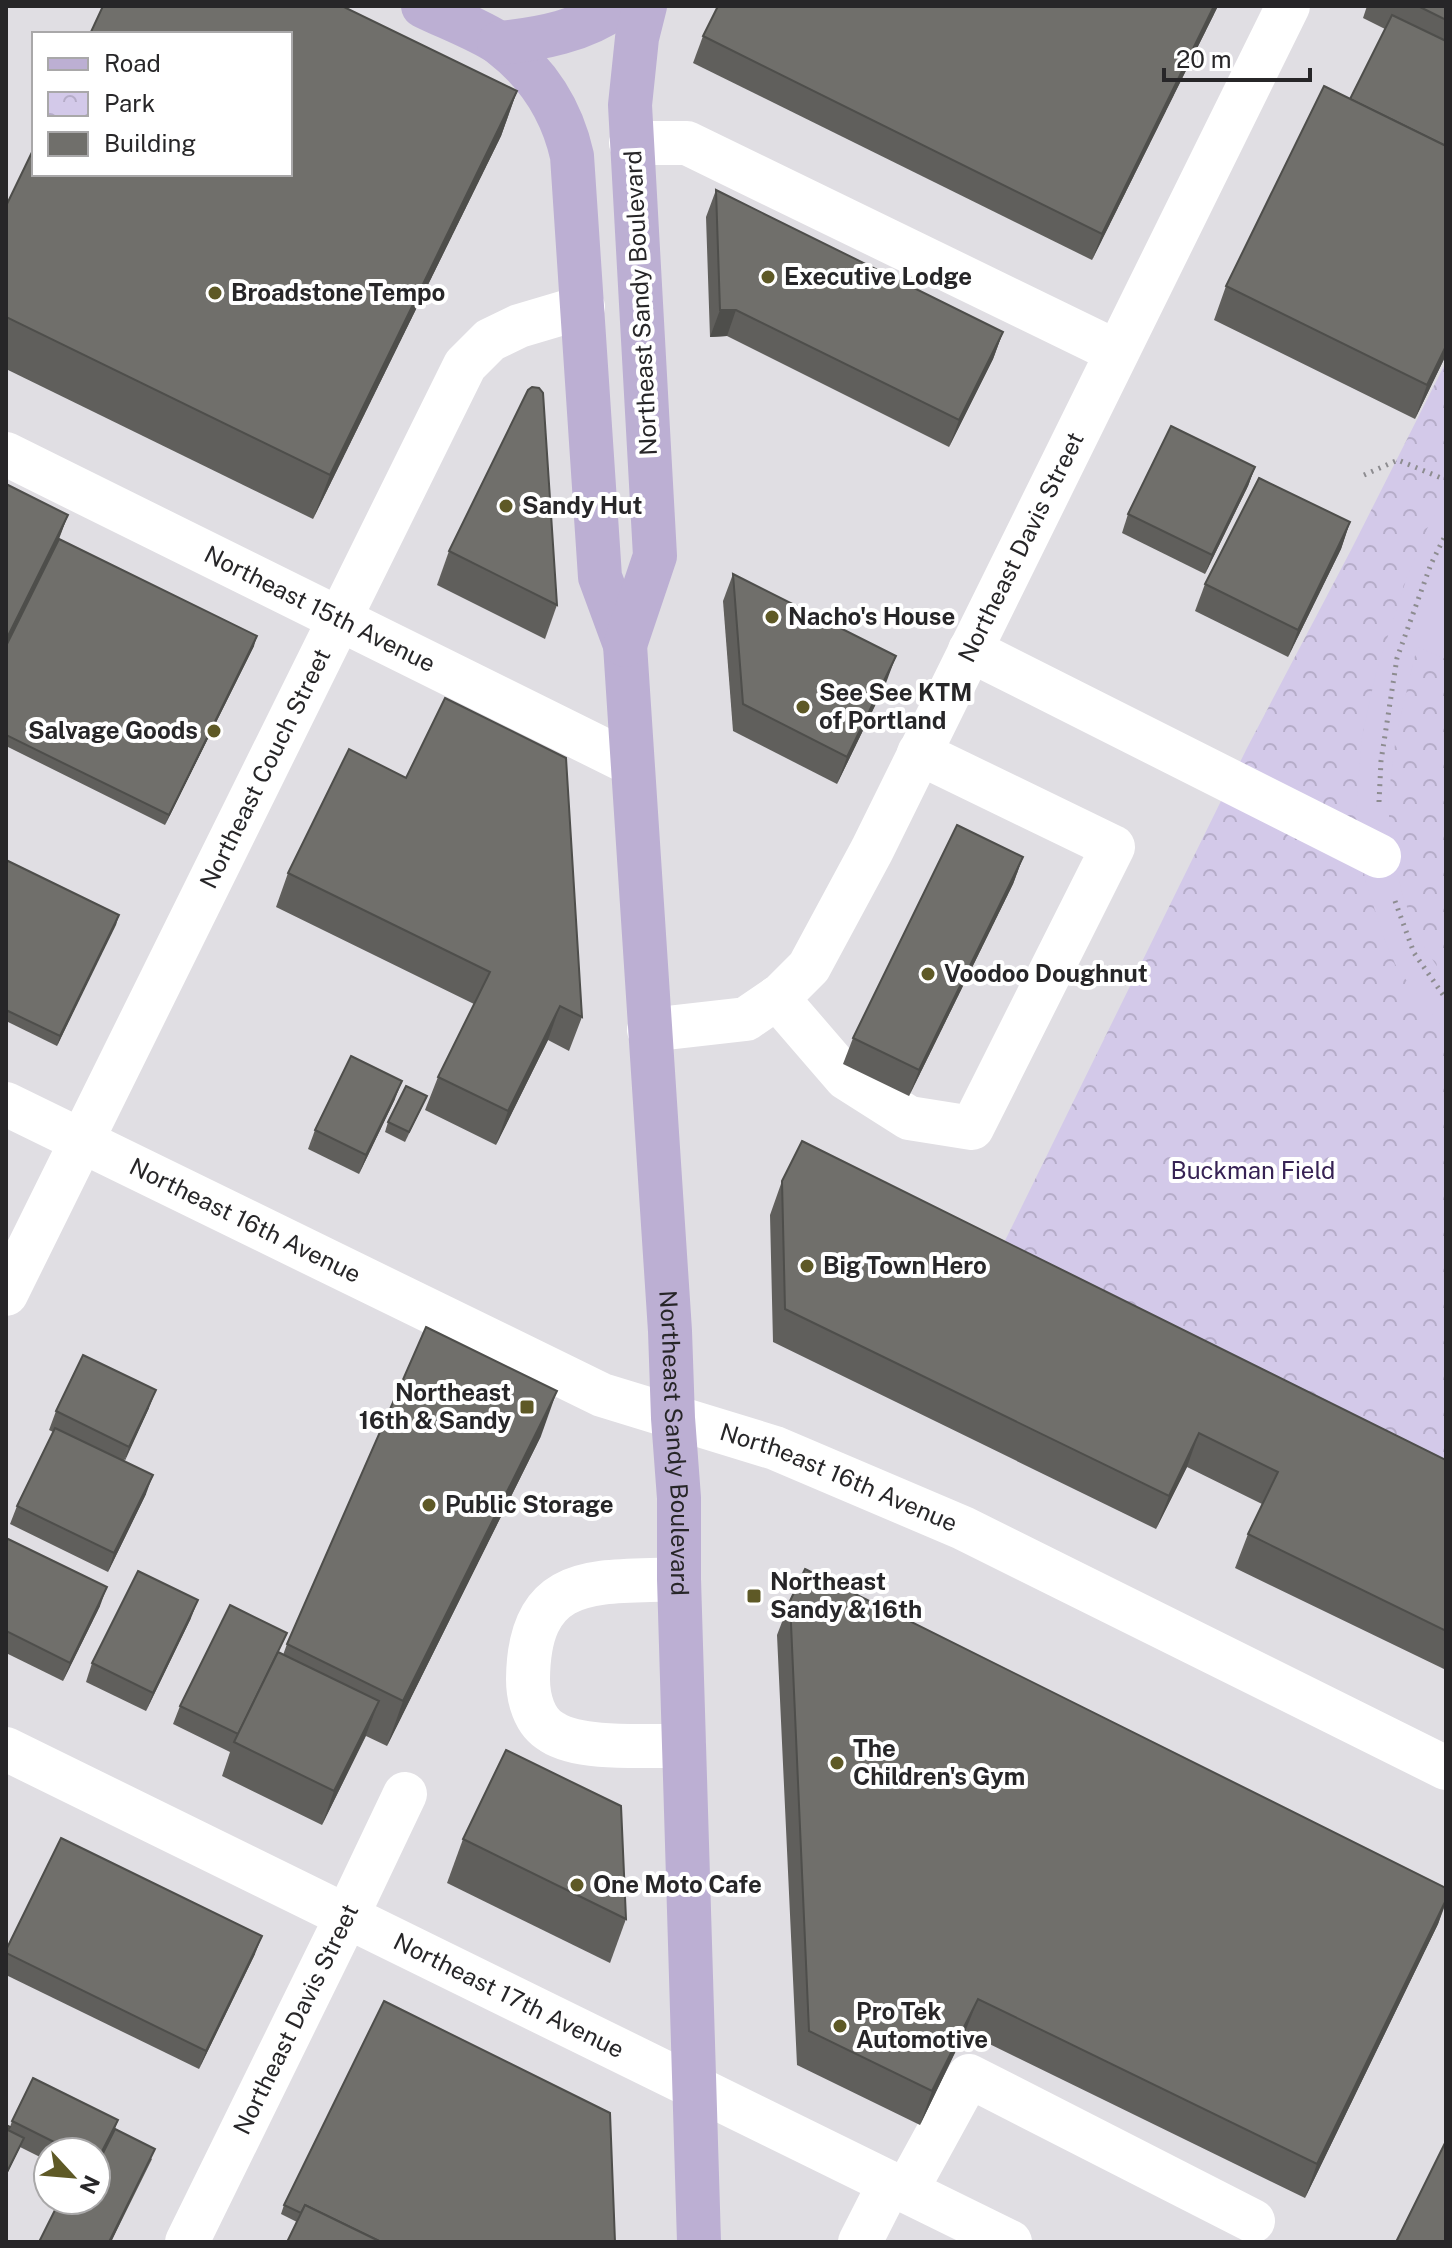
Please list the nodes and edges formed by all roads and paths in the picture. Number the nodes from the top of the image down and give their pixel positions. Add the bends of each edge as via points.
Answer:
1 (423, 6) edge
2 (618, 6) edge
3 (645, 6) edge
4 (1288, 6) edge
5 (499, 43) junction
6 (631, 143) junction
7 (583, 307) junction
8 (1117, 352) junction
9 (6, 454) edge
10 (1364, 475) dead end
11 (1446, 480) edge
12 (1446, 534) edge
13 (340, 618) junction
14 (625, 645) junction
15 (970, 650) junction
16 (919, 753) junction
17 (632, 764) junction
18 (1379, 856) junction
19 (777, 998) junction
20 (1446, 999) edge
21 (649, 1030) junction
22 (6, 1104) edge
23 (80, 1140) junction
24 (6, 1294) edge
25 (673, 1418) junction
26 (679, 1579) junction
27 (684, 1746) junction
28 (6, 1749) edge
29 (1446, 1768) edge
30 (405, 1794) dead end
31 (347, 1916) junction
32 (695, 2087) junction
33 (898, 2187) junction
34 (1253, 2221) dead end
35 (187, 2242) edge
36 (699, 2242) edge
37 (860, 2242) edge
38 (1010, 2242) edge

1 - 5 main road, Northeast Sandy Boulevard
2 - 5 main road via 539,39
3 - 6 main road, Northeast Sandy Boulevard via 632,79
4 - 8 street, Northeast Davis Street
5 - 7 main road, Northeast Sandy Boulevard via 531,71 566,131
6 - 8 street via 687,143
6 - 14 main road, Northeast Sandy Boulevard via 655,556
7 - 13 street, Northeast Couch Street via 490,340 465,365
7 - 14 main road, Northeast Sandy Boulevard via 600,577
8 - 15 street, Northeast Davis Street
9 - 13 street, Northeast 15th Avenue
10 - 11 path via 1398,460
12 - 18 path via 1397,658 1381,761
13 - 17 street, Northeast 15th Avenue
13 - 23 street, Northeast Couch Street
14 - 17 main road, Northeast Sandy Boulevard
15 - 16 street, Northeast Davis Street
15 - 18 street
16 - 19 street, Northeast Davis Street via 823,943 809,967
16 - 19 street via 1113,847 972,1128 909,1118 846,1078
17 - 21 main road, Northeast Sandy Boulevard
18 - 20 path via 1414,953
19 - 21 street, Northeast Davis Street via 746,1019
21 - 25 main road, Northeast Sandy Boulevard
22 - 23 street, Northeast 16th Avenue
23 - 24 street, Northeast Couch Street
23 - 25 street, Northeast 16th Avenue via 602,1395
25 - 26 main road, Northeast Sandy Boulevard
25 - 29 street, Northeast 16th Avenue via 775,1448 963,1528
26 - 27 main road, Northeast Sandy Boulevard
26 - 27 street via 579,1586 553,1600 539,1620 528,1678 531,1706 549,1731 571,1741
27 - 32 main road, Northeast Sandy Boulevard
28 - 31 street, Northeast 17th Avenue
30 - 31 street, Northeast Davis Street
31 - 32 street, Northeast 17th Avenue
31 - 35 street, Northeast Davis Street
32 - 33 street, Northeast 17th Avenue
32 - 36 main road, Northeast Sandy Boulevard
33 - 34 street via 969,2076
33 - 37 street
33 - 38 street, Northeast 17th Avenue

